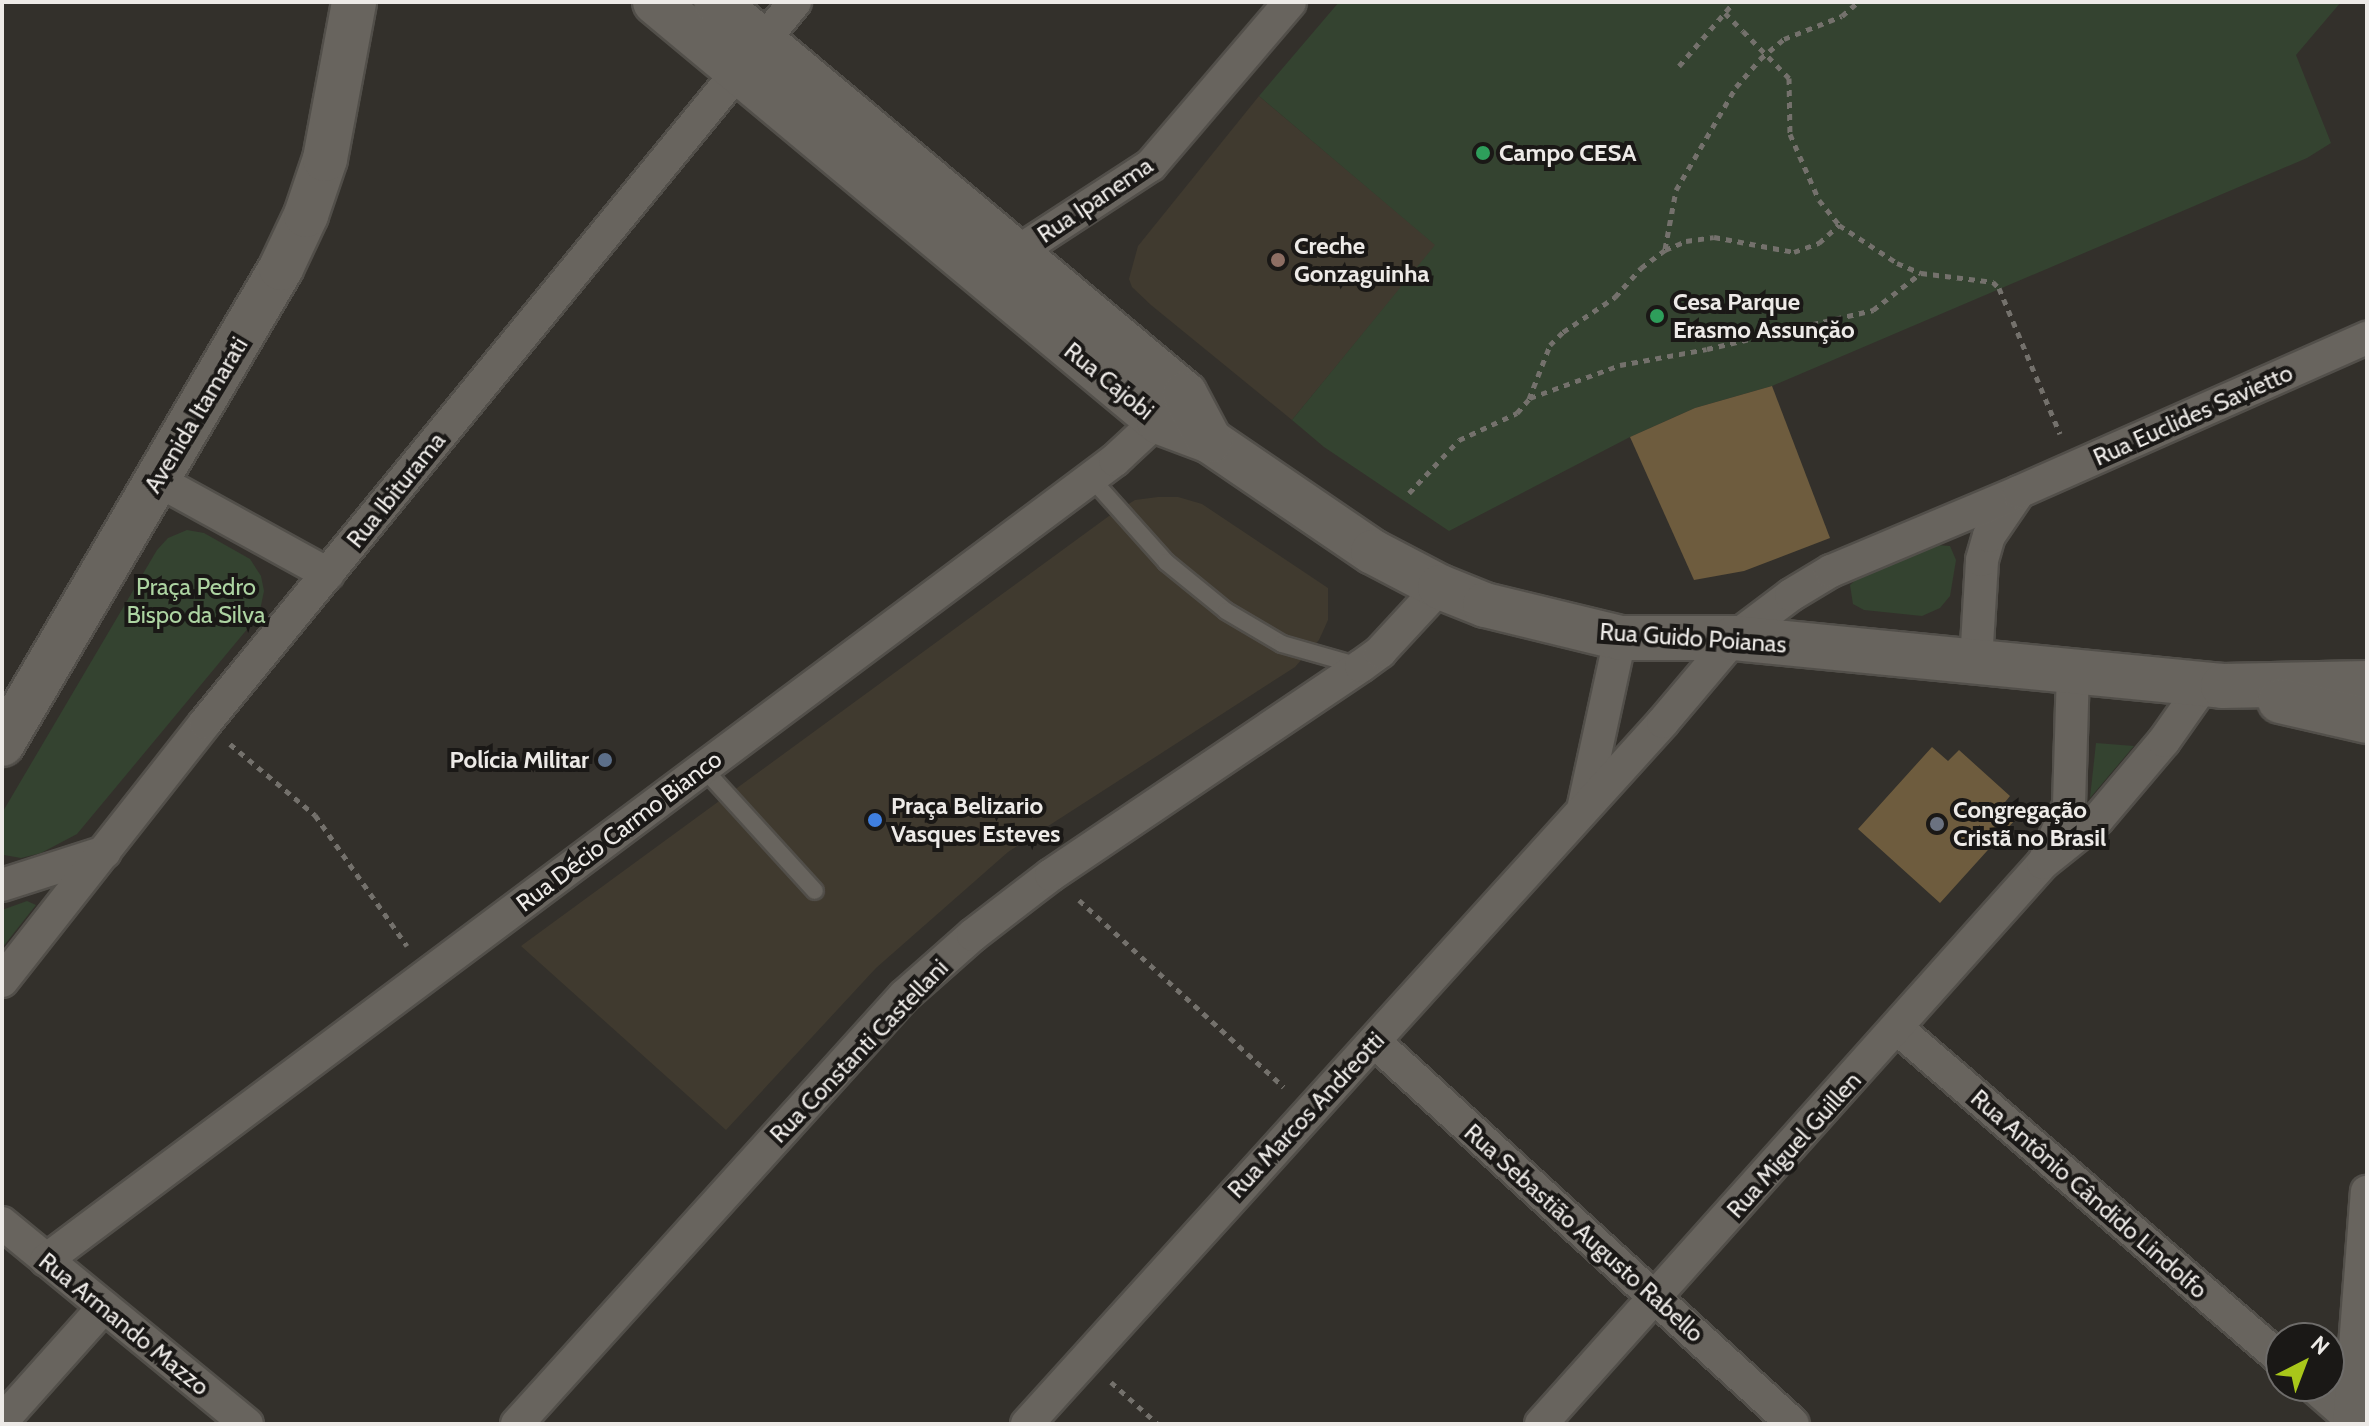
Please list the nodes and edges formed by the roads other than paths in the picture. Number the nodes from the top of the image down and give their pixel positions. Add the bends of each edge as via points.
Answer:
1 (332, 2) edge
2 (354, 2) edge
3 (655, 2) edge
4 (716, 2) edge
5 (795, 2) edge
6 (1290, 2) edge
7 (750, 57) junction
8 (339, 66) junction
9 (1003, 269) junction
10 (2367, 338) edge
11 (1172, 408) junction
12 (1210, 441) joint
13 (1091, 478) junction
14 (157, 480) junction
15 (2019, 492) junction
16 (328, 574) junction
17 (1440, 587) junction
18 (1620, 638) junction
19 (1734, 638) junction
20 (1976, 662) junction
21 (1361, 666) junction
22 (2073, 671) junction
23 (2367, 683) edge
24 (2213, 685) junction
25 (2367, 721) edge
26 (2, 744) edge
27 (703, 768) junction
28 (1584, 805) junction
29 (105, 852) junction
30 (2043, 863) junction
31 (2, 885) edge
32 (815, 891) dead end
33 (2, 981) edge
34 (1898, 1029) junction
35 (1375, 1042) junction
36 (2367, 1192) edge
37 (2, 1223) edge
38 (46, 1260) junction
39 (1655, 1298) junction
40 (104, 1307) junction
41 (2265, 1345) edge
42 (2330, 1402) edge
43 (2, 1421) edge
44 (2350, 1421) edge
45 (247, 1424) edge
46 (517, 1424) edge
47 (1027, 1424) edge
48 (1541, 1424) edge
49 (1793, 1424) edge

1 - 8 main road, Avenida Itamarati
2 - 8 main road, Avenida Itamarati
3 - 7 main road, Rua Cajobi
4 - 7 main road, Rua Cajobi
5 - 7 street, Rua Ibiturama
6 - 9 street, Rua Ipanema via 1151,165
7 - 9 main road, Rua Cajobi
7 - 16 street, Rua Ibiturama
8 - 14 main road, Avenida Itamarati via 325,159 306,215 248,329
9 - 11 main road, Rua Cajobi
10 - 15 street, Rua Euclides Savietto
11 - 12 main road, Rua Cajobi
11 - 13 street, Rua Décio Carmo Bianco
12 - 17 main road, Rua Guido Poianas via 1373,552
13 - 21 lane via 1166,562 1226,611 1282,644
13 - 27 street, Rua Décio Carmo Bianco
14 - 16 street
14 - 26 main road, Avenida Itamarati
15 - 19 street, Rua Euclides Savietto via 1831,571
15 - 20 street via 1989,536 1982,560
16 - 29 street, Rua Ibiturama
17 - 18 main road, Rua Guido Poianas via 1528,617
17 - 21 street, Rua Constanti Castellani
18 - 19 main road, Rua Guido Poianas
18 - 28 street, Rua Marcos Andreotti
19 - 20 main road, Rua Guido Poianas
19 - 28 street, Rua Marcos Andreotti
20 - 22 main road, Rua Guido Poianas
21 - 46 street, Rua Constanti Castellani via 1051,875 904,996
22 - 24 main road, Rua Guido Poianas
22 - 30 street via 2069,805
23 - 24 main road, Rua Guido Poianas
24 - 25 main road, Rua Guido Poianas
24 - 30 street via 2098,819
27 - 32 lane
27 - 38 street, Rua Décio Carmo Bianco
28 - 35 street, Rua Marcos Andreotti
29 - 31 street
29 - 33 street, Rua Ibiturama
30 - 34 street, Rua Miguel Guillen
34 - 39 street, Rua Miguel Guillen
34 - 41 street, Rua Antônio Cândido Lindolfo
35 - 39 street, Rua Sebastião Augusto Rabello
35 - 47 street, Rua Marcos Andreotti
36 - 44 street
37 - 38 street, Rua Armando Mazzo
38 - 40 street, Rua Armando Mazzo
39 - 48 street, Rua Miguel Guillen
39 - 49 street, Rua Sebastião Augusto Rabello
40 - 43 street
40 - 45 street, Rua Armando Mazzo
42 - 44 street

